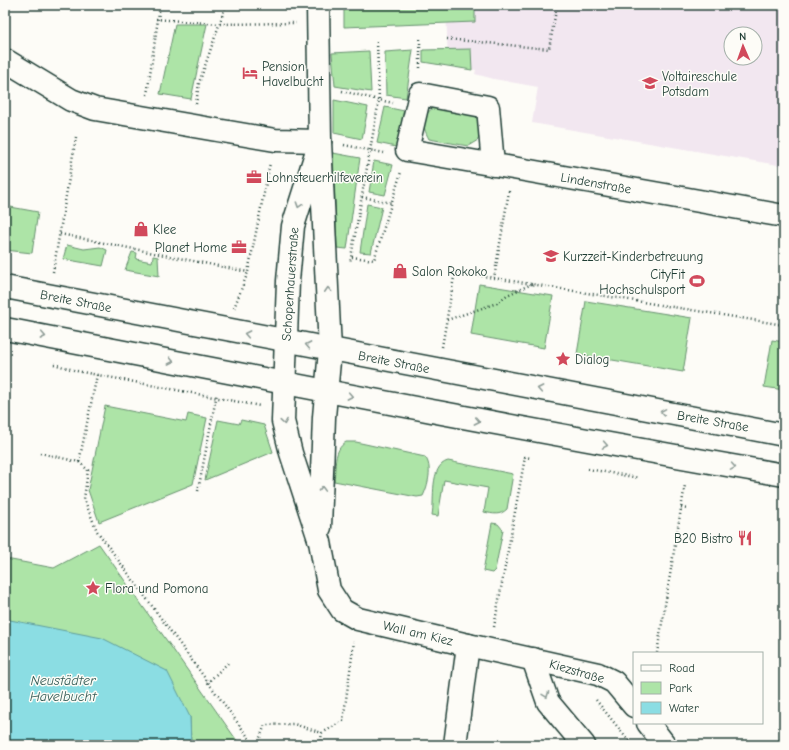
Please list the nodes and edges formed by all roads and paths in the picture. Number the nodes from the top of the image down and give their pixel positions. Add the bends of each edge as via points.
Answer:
1 (160, 5) edge
2 (226, 5) edge
3 (557, 5) edge
4 (318, 14) edge
5 (156, 19) junction
6 (219, 24) junction
7 (420, 39) dead end
8 (447, 39) dead end
9 (376, 42) dead end
10 (5, 60) edge
11 (320, 86) junction
12 (378, 100) junction
13 (418, 101) junction
14 (144, 117) junction
15 (194, 126) junction
16 (76, 137) dead end
17 (275, 140) junction
18 (320, 141) junction
19 (369, 150) junction
20 (407, 150) junction
21 (380, 152) dead end
22 (503, 167) junction
23 (362, 197) junction
24 (392, 203) junction
25 (784, 216) edge
26 (60, 234) junction
27 (352, 257) junction
28 (350, 264) dead end
29 (248, 272) junction
30 (53, 273) dead end
31 (494, 278) junction
32 (532, 284) junction
33 (5, 287) edge
34 (233, 310) dead end
35 (447, 320) junction
36 (784, 325) edge
37 (5, 329) edge
38 (286, 341) junction
39 (442, 349) dead end
40 (330, 350) junction
41 (48, 363) dead end
42 (98, 375) junction
43 (284, 383) junction
44 (327, 392) junction
45 (784, 434) edge
46 (40, 454) dead end
47 (531, 458) dead end
48 (80, 462) junction
49 (588, 469) dead end
50 (784, 475) edge
51 (639, 478) dead end
52 (685, 485) dead end
53 (198, 491) dead end
54 (681, 508) junction
55 (688, 509) dead end
56 (320, 542) junction
57 (358, 619) junction
58 (468, 645) junction
59 (490, 649) junction
60 (657, 652) edge
61 (532, 659) junction
62 (228, 663) dead end
63 (208, 683) junction
64 (594, 697) dead end
65 (633, 705) edge
66 (649, 724) edge
67 (322, 733) junction
68 (254, 745) edge
69 (258, 745) edge
70 (320, 745) edge
71 (455, 745) edge
72 (584, 745) edge
73 (632, 745) edge
74 (665, 745) edge

1 - 5 path
2 - 6 path
3 - 8 path via 549,49
4 - 6 path
4 - 11 street, Schopenhauerstraße
5 - 6 path
5 - 14 path
6 - 15 path via 198,84
7 - 13 path
9 - 12 path
10 - 14 street via 71,100 95,109
11 - 12 path
11 - 18 street, Schopenhauerstraße
12 - 13 path
12 - 19 path
13 - 20 street
13 - 22 street via 488,106
14 - 15 street
15 - 17 street
16 - 26 path
17 - 18 street
17 - 29 path
18 -> 38 street, Schopenhauerstraße via 293,226
40 -> 18 street, Schopenhauerstraße
19 - 21 path
19 - 23 path
20 - 22 street, Lindenstraße
20 - 24 path
22 - 25 street, Lindenstraße
22 - 31 path
23 - 24 path
23 - 27 path
24 - 27 path via 374,260
26 - 29 path
26 - 30 path
27 - 28 path
29 - 34 path
31 - 32 path
31 - 35 path via 455,271
32 - 35 path via 507,295 497,303
32 - 36 path
38 -> 33 street, Breite Straße
35 - 39 path
37 -> 43 street
40 -> 38 street, Breite Straße
38 - 43 street, Schopenhauerstraße
40 - 44 street, Wall am Kiez
45 -> 40 street, Breite Straße
41 - 42 path
42 - 48 path
42 - 53 path via 216,399
43 - 44 street
43 -> 56 street, Wall am Kiez via 283,421
44 -> 50 street
56 -> 44 street, Wall am Kiez
46 - 48 path
47 - 59 path via 525,457
48 - 63 path via 88,470 84,499 97,531
49 - 51 path
52 - 54 path
54 - 55 path
54 - 60 path
56 - 57 street, Wall am Kiez via 329,590 342,610
57 - 58 street, Wall am Kiez
57 - 67 path via 343,721
58 - 59 street, Kiezstraße
58 - 71 street, Wall am Kiez
59 - 61 street, Kiezstraße
61 - 65 street, Kiezstraße via 598,674 614,682
61 -> 72 street, Kiezstraße via 548,702
62 - 63 path
63 - 68 path
64 - 73 path
66 - 74 street
67 - 69 path via 294,724 265,725
67 - 70 path

